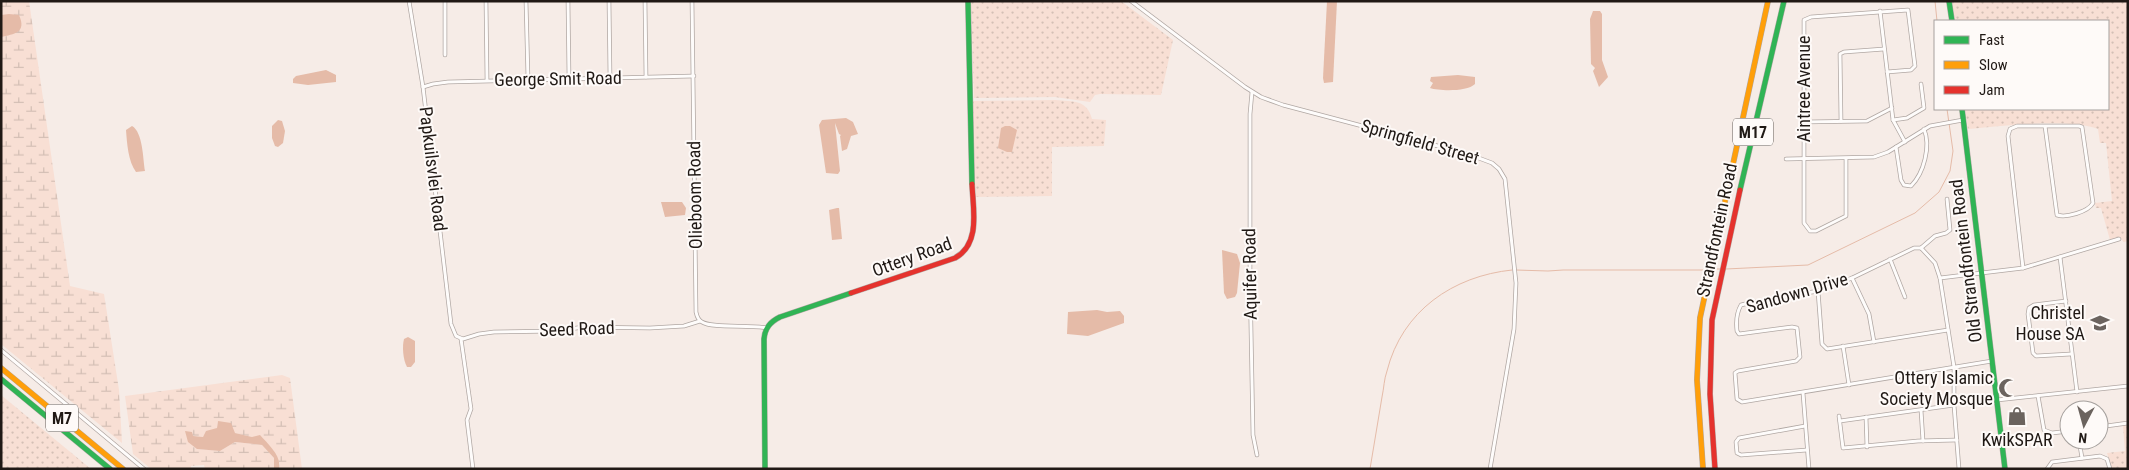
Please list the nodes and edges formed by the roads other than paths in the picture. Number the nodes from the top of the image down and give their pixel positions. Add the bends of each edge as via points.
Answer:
1 (409, 1) edge
2 (445, 1) edge
3 (486, 1) edge
4 (526, 1) edge
5 (568, 1) edge
6 (609, 1) edge
7 (645, 1) edge
8 (692, 1) edge
9 (968, 1) edge
10 (1130, 1) edge
11 (1768, 1) edge
12 (1784, 1) edge
13 (1950, 1) edge
14 (1880, 11) junction
15 (1952, 20) edge
16 (1884, 49) junction
17 (446, 55) dead end
18 (1888, 72) junction
19 (694, 76) junction
20 (610, 77) junction
21 (646, 77) junction
22 (569, 78) junction
23 (528, 79) junction
24 (488, 80) junction
25 (1921, 84) dead end
26 (423, 88) junction
27 (1252, 92) junction
28 (1892, 108) junction
29 (1962, 110) edge
30 (1893, 120) junction
31 (1841, 121) junction
32 (1960, 121) junction
33 (1804, 122) junction
34 (2045, 126) junction
35 (1924, 129) junction
36 (1905, 142) junction
37 (1896, 148) junction
38 (1786, 159) dead end
39 (1804, 159) junction
40 (1846, 159) junction
41 (1947, 200) dead end
42 (2119, 239) dead end
43 (1921, 248) junction
44 (2060, 257) junction
45 (1890, 260) junction
46 (2023, 268) junction
47 (1981, 273) junction
48 (1852, 278) junction
49 (1940, 278) junction
50 (1818, 291) junction
51 (1905, 297) dead end
52 (2066, 301) junction
53 (700, 321) junction
54 (766, 328) junction
55 (1948, 330) junction
56 (461, 339) junction
57 (1874, 342) junction
58 (1844, 346) junction
59 (1, 350) edge
60 (2071, 354) junction
61 (1992, 362) junction
62 (1954, 367) junction
63 (1, 368) edge
64 (1, 379) edge
65 (1849, 385) junction
66 (2128, 386) edge
67 (2077, 392) junction
68 (1803, 393) junction
69 (2038, 396) junction
70 (1997, 400) junction
71 (1954, 404) junction
72 (1921, 410) junction
73 (1839, 416) dead end
74 (1866, 417) junction
75 (1840, 421) junction
76 (2128, 424) edge
77 (1805, 426) junction
78 (2109, 426) edge
79 (2059, 432) edge
80 (1956, 440) junction
81 (1923, 441) junction
82 (1867, 447) junction
83 (1807, 450) junction
84 (2081, 450) edge
85 (1257, 455) dead end
86 (2082, 458) junction
87 (110, 469) edge
88 (123, 469) edge
89 (144, 469) edge
90 (473, 469) edge
91 (765, 469) edge
92 (1490, 469) edge
93 (1703, 469) edge
94 (1715, 469) edge
95 (1809, 469) edge
96 (1959, 469) edge
97 (2005, 469) edge
98 (2047, 469) edge
99 (2110, 469) edge

1 - 26 street, Papkuilsvlei Road
2 - 17 street
3 - 24 street
4 - 23 street
5 - 22 street
6 - 20 street
7 - 21 street
8 - 19 street, Olieboom Road
9 - 54 main road, Ottery Road via 972,229 969,247 955,258 780,317
10 - 27 street, Springfield Street
11 - 93 main road, Strandfontein Road / M17 via 1700,318 1698,391
12 - 94 main road, Strandfontein Road / M17 via 1712,320 1709,359
13 - 15 main road
14 - 16 street
14 - 18 street via 1904,9 1909,14 1915,66 1911,70
14 - 33 street, Aintree Avenue via 1804,20
16 - 18 street
16 - 31 street via 1840,54
18 - 28 street
19 - 21 street, George Smit Road
19 - 53 street, Olieboom Road via 696,302
20 - 21 street, George Smit Road
20 - 22 street, George Smit Road
22 - 23 street, George Smit Road
23 - 24 street, George Smit Road
24 - 26 street, George Smit Road via 439,82
25 - 30 street via 1924,108 1908,118
26 - 56 street, Papkuilsvlei Road via 452,324 456,336
27 - 85 street, Aquifer Road via 1250,310 1253,435
27 - 92 street, Springfield Street via 1283,105 1468,154 1499,169 1505,179 1516,304
28 - 30 street
28 - 31 street via 1867,121
29 - 32 main road, Old Strandfontein Road
30 - 36 street
31 - 33 street
32 - 35 street via 1943,122
32 - 47 main road, Old Strandfontein Road
33 - 39 street, Aintree Avenue
34 - 34 street via 2082,127 2092,205 2087,210 2060,217 2056,213
34 - 46 street via 2014,126 2008,132
35 - 36 street
35 - 37 street via 1927,141 1924,164 1911,186 1904,185 1901,180
36 - 37 street
37 - 40 street via 1874,157
38 - 39 street
39 - 40 street
39 - 40 street, Aintree Avenue via 1804,222 1813,232 1846,216
41 - 43 street, Sandown Drive via 1950,230 1933,237
42 - 44 street
43 - 45 street, Sandown Drive via 1914,248
43 - 49 street via 1935,263
44 - 46 street
44 - 52 street
45 - 48 street, Sandown Drive
45 - 51 street
46 - 47 street
47 - 49 street
47 - 61 main road, Old Strandfontein Road
48 - 50 street, Sandown Drive
48 - 57 street via 1869,314
49 - 55 street
50 - 58 street via 1822,346 1827,349
50 - 68 street, Sandown Drive via 1741,305 1736,327 1740,334 1797,328 1800,357 1796,361 1735,373 1739,401
52 - 60 street
52 - 60 street via 2034,305 2028,314 2036,356
53 - 54 street
53 - 56 street, Seed Road via 684,326 650,328 583,327 558,331 494,332
54 - 91 main road
55 - 57 street
55 - 62 street
56 - 90 street via 471,409 467,420
57 - 58 street
58 - 65 street
59 - 89 street
60 - 67 street
61 - 62 street
61 - 70 main road, Old Strandfontein Road
62 - 65 street
62 - 71 street
63 - 88 main road, M7
64 - 87 main road, M7
65 - 68 street
66 - 67 street
67 - 69 street
68 - 77 street
69 - 70 street
69 - 79 street via 2044,430
70 - 97 main road, Old Strandfontein Road
71 - 72 street
71 - 80 street
72 - 74 street
72 - 81 street
73 - 75 street
74 - 75 street
74 - 82 street
75 - 82 street via 1843,448
76 - 78 street
77 - 83 street
77 - 83 street via 1739,438 1736,449 1741,455
80 - 81 street
80 - 96 street
81 - 82 street
83 - 95 street
84 - 86 street
86 - 98 street via 2052,462
86 - 99 street via 2103,456

